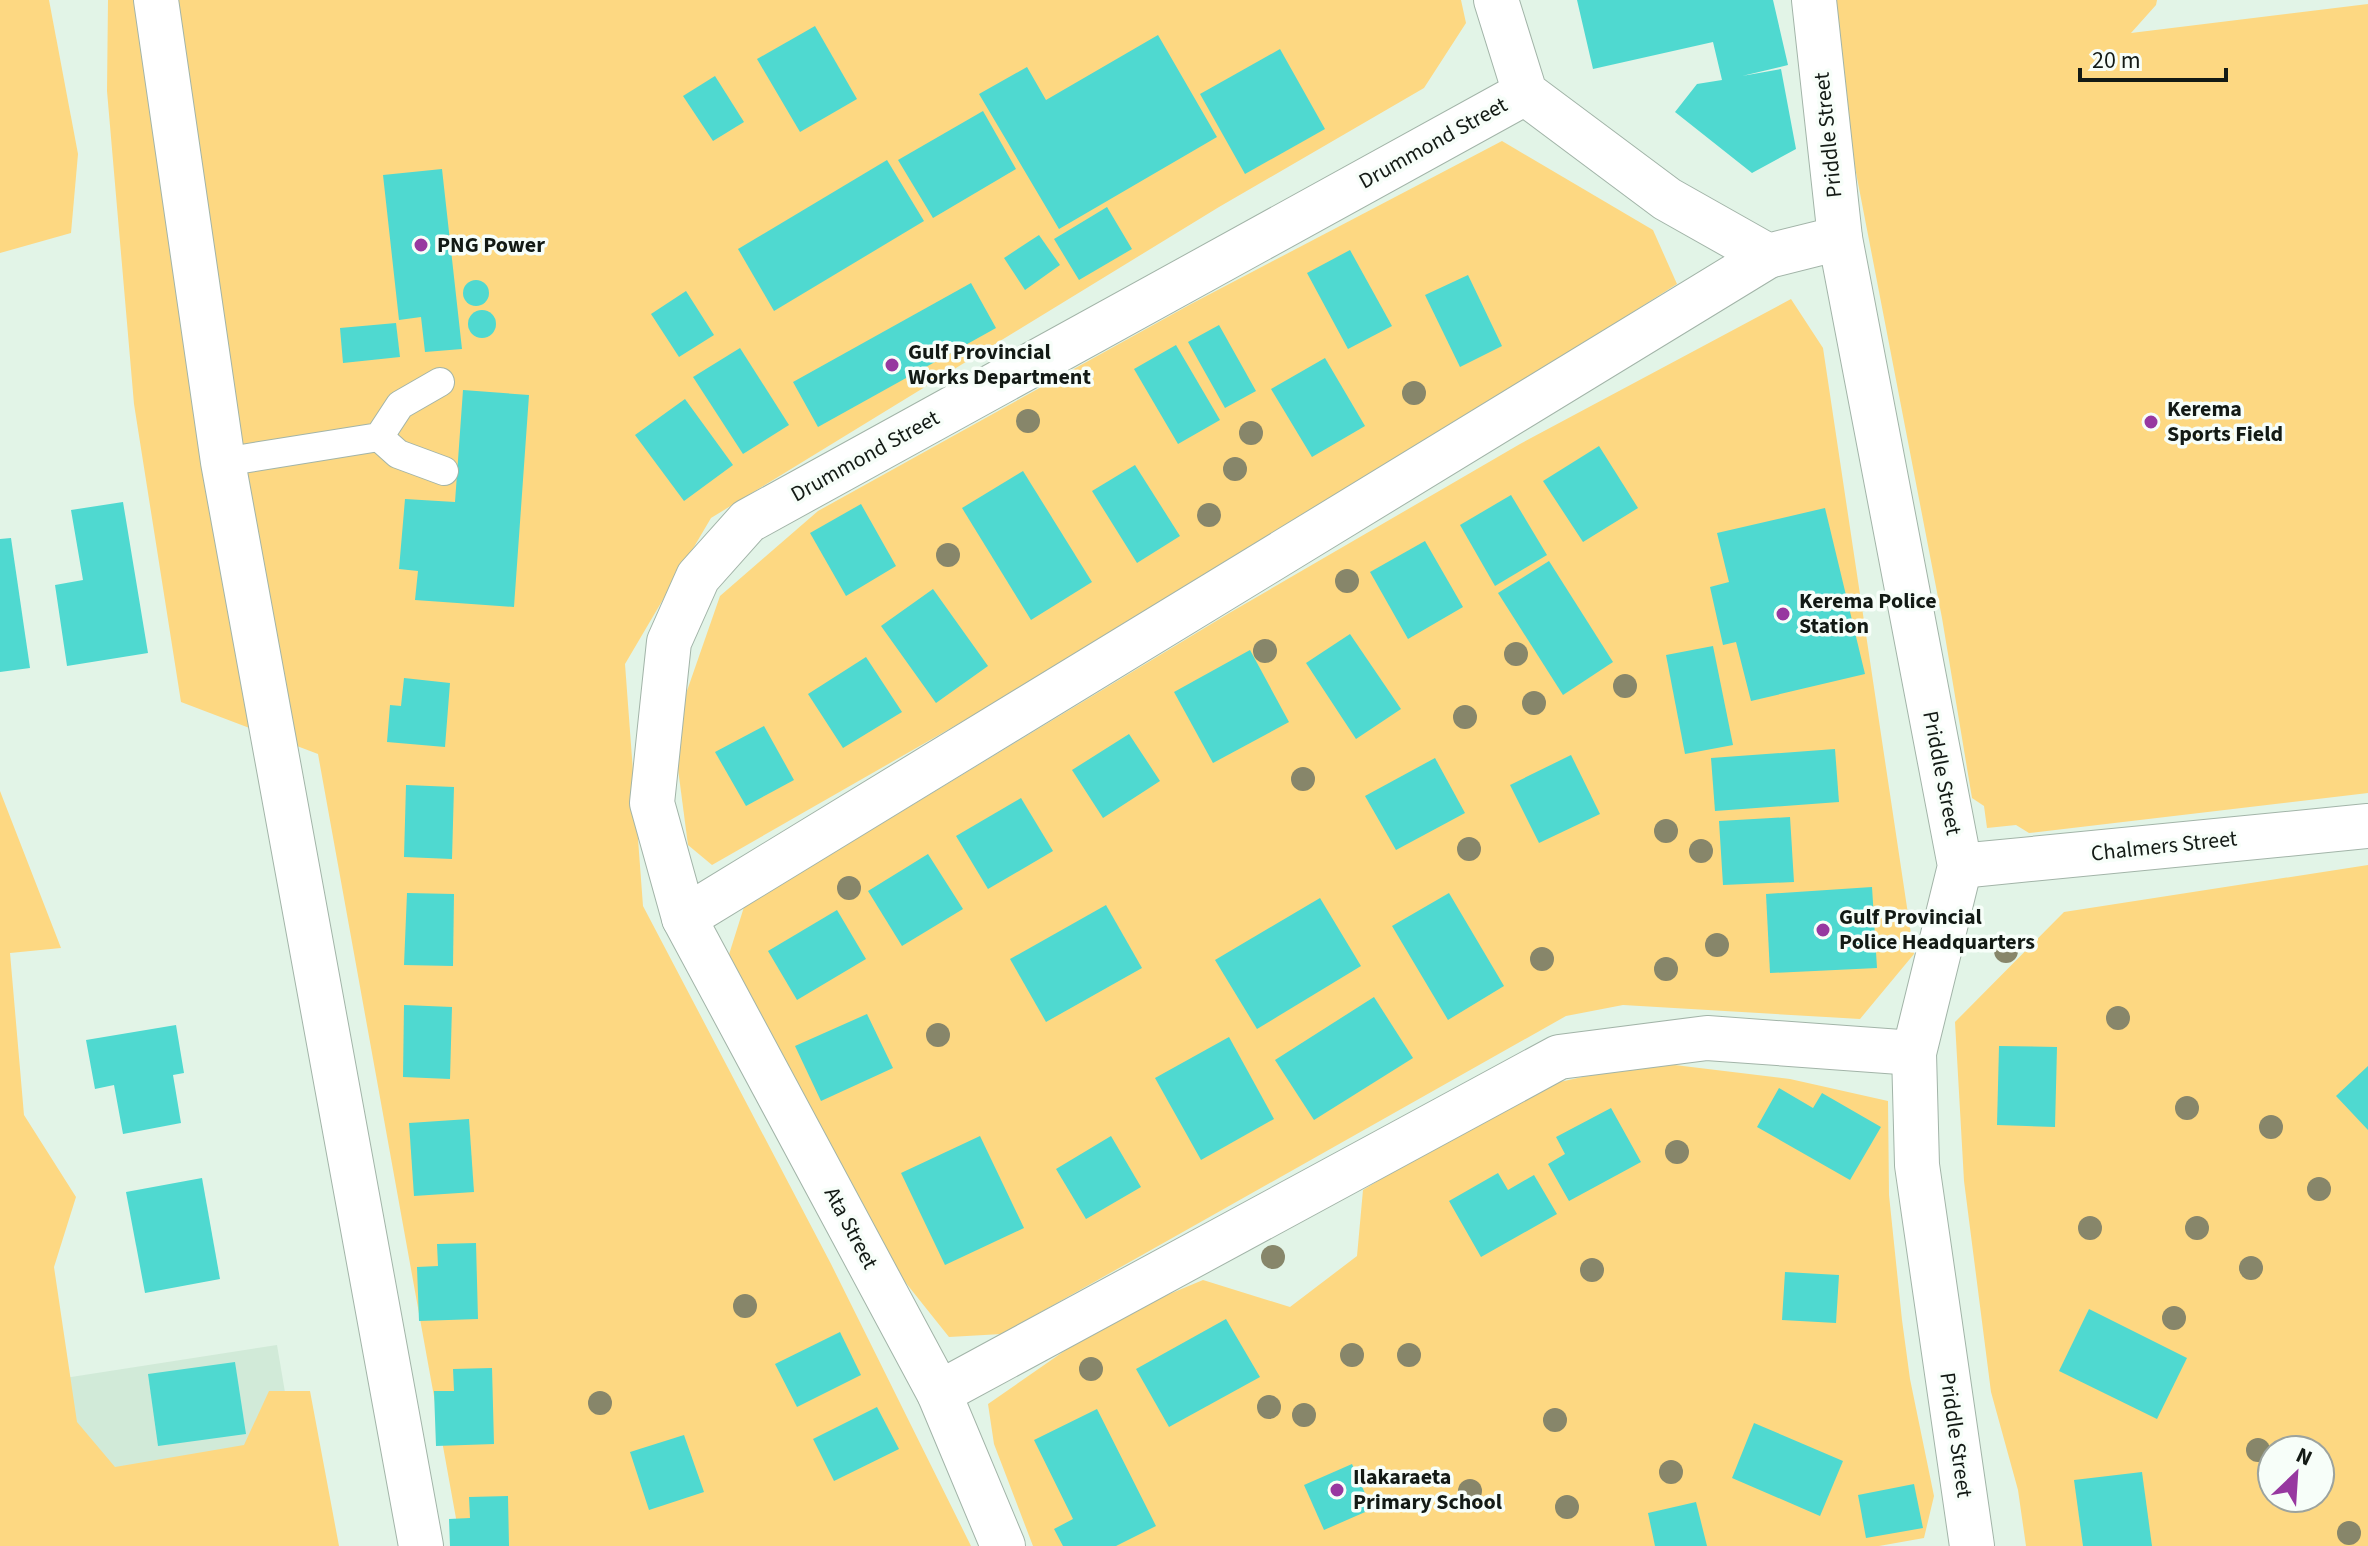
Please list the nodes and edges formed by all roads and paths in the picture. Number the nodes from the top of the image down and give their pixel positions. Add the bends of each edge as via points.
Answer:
1 (156, 0) edge
2 (1496, 0) edge
3 (1814, 0) edge
4 (1525, 93) junction
5 (1840, 238) junction
6 (1768, 256) junction
7 (440, 382) dead end
8 (379, 437) junction
9 (223, 462) junction
10 (444, 471) dead end
11 (2368, 826) edge
12 (1960, 866) junction
13 (684, 918) junction
14 (1914, 1053) junction
15 (939, 1393) junction
16 (421, 1546) edge
17 (1003, 1546) edge
18 (1972, 1546) edge

1 - 9 street
2 - 4 street
3 - 5 street, Priddle Street
4 - 6 street via 1667,199
4 - 13 street, Drummond Street via 748,521 698,577 669,642 652,803
5 - 6 street
5 - 12 street, Priddle Street
6 - 13 street
7 - 8 lane via 400,405
8 - 9 lane
8 - 10 lane via 398,454
9 - 16 street
11 - 12 street, Chalmers Street
12 - 14 street, Priddle Street
13 - 15 street, Ata Street
14 - 15 street via 1707,1038 1559,1057
14 - 18 street, Priddle Street via 1917,1165
15 - 17 street, Ata Street

